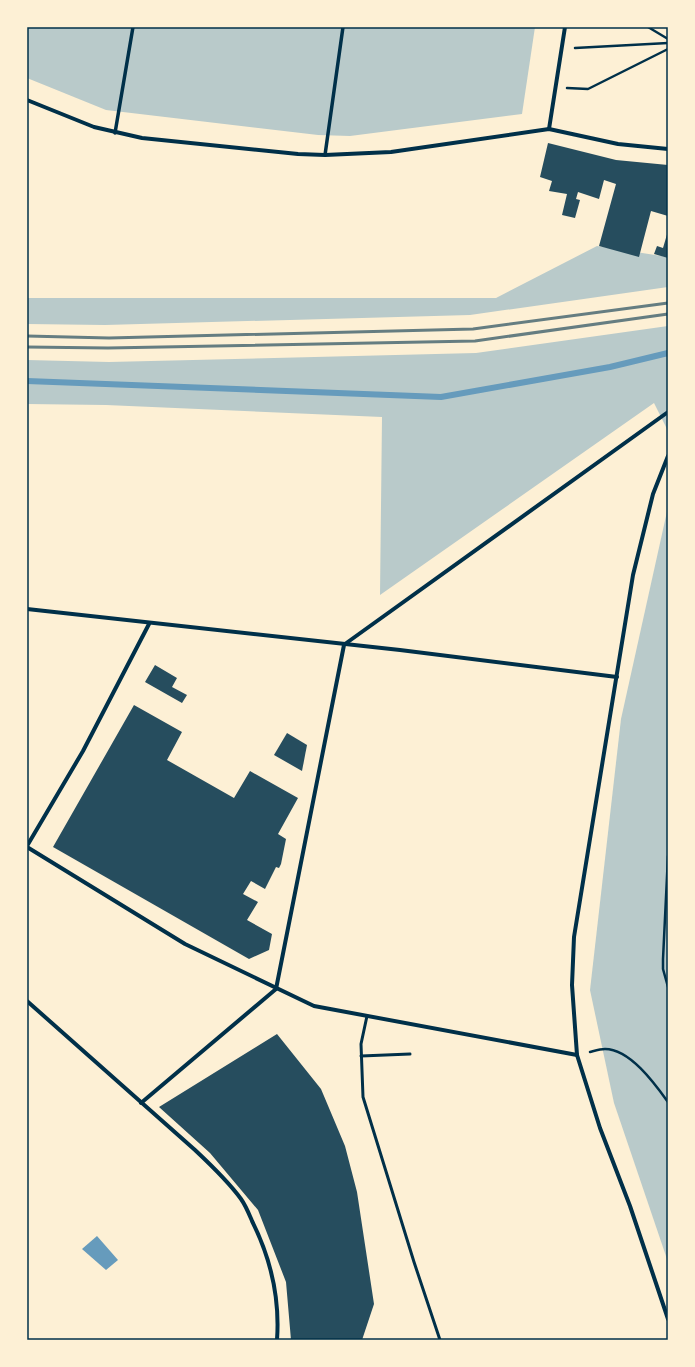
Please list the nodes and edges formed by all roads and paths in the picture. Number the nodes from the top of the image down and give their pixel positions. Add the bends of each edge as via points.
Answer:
1 (133, 27) edge
2 (343, 27) edge
3 (565, 27) edge
4 (648, 27) edge
5 (668, 39) edge
6 (668, 43) edge
7 (561, 48) junction
8 (668, 50) edge
9 (555, 88) junction
10 (27, 100) edge
11 (549, 129) junction
12 (115, 133) junction
13 (668, 149) edge
14 (325, 155) junction
15 (668, 412) edge
16 (668, 456) edge
17 (27, 610) edge
18 (149, 624) junction
19 (344, 645) junction
20 (617, 677) junction
21 (27, 847) edge
22 (668, 856) edge
23 (668, 987) edge
24 (276, 989) junction
25 (27, 1001) edge
26 (367, 1016) junction
27 (410, 1054) dead end
28 (578, 1055) junction
29 (361, 1056) junction
30 (668, 1102) edge
31 (141, 1103) junction
32 (668, 1319) edge
33 (277, 1340) edge
34 (440, 1340) edge

1 - 12 street
2 - 14 street
3 - 7 street
4 - 5 path
6 - 7 path
7 - 9 street
8 - 9 path via 588,89
9 - 11 street
10 - 12 street
11 - 13 street via 618,144
11 - 14 street via 391,152
12 - 14 street via 180,143
15 - 19 street
16 - 20 street via 653,494 634,568
17 - 18 street
18 - 19 street
18 - 21 street via 83,751
19 - 20 street
19 - 24 street
20 - 28 street via 572,960
21 - 24 street via 185,944
22 - 23 path via 663,969
24 - 26 street via 314,1006
24 - 31 street
25 - 31 street
26 - 28 street
26 - 29 lane
27 - 29 lane
28 - 30 path via 605,1048 619,1053 651,1078
28 - 32 street via 600,1128 630,1206
29 - 34 lane via 363,1097
31 - 33 street via 216,1170 241,1200 265,1250 275,1284 279,1318

